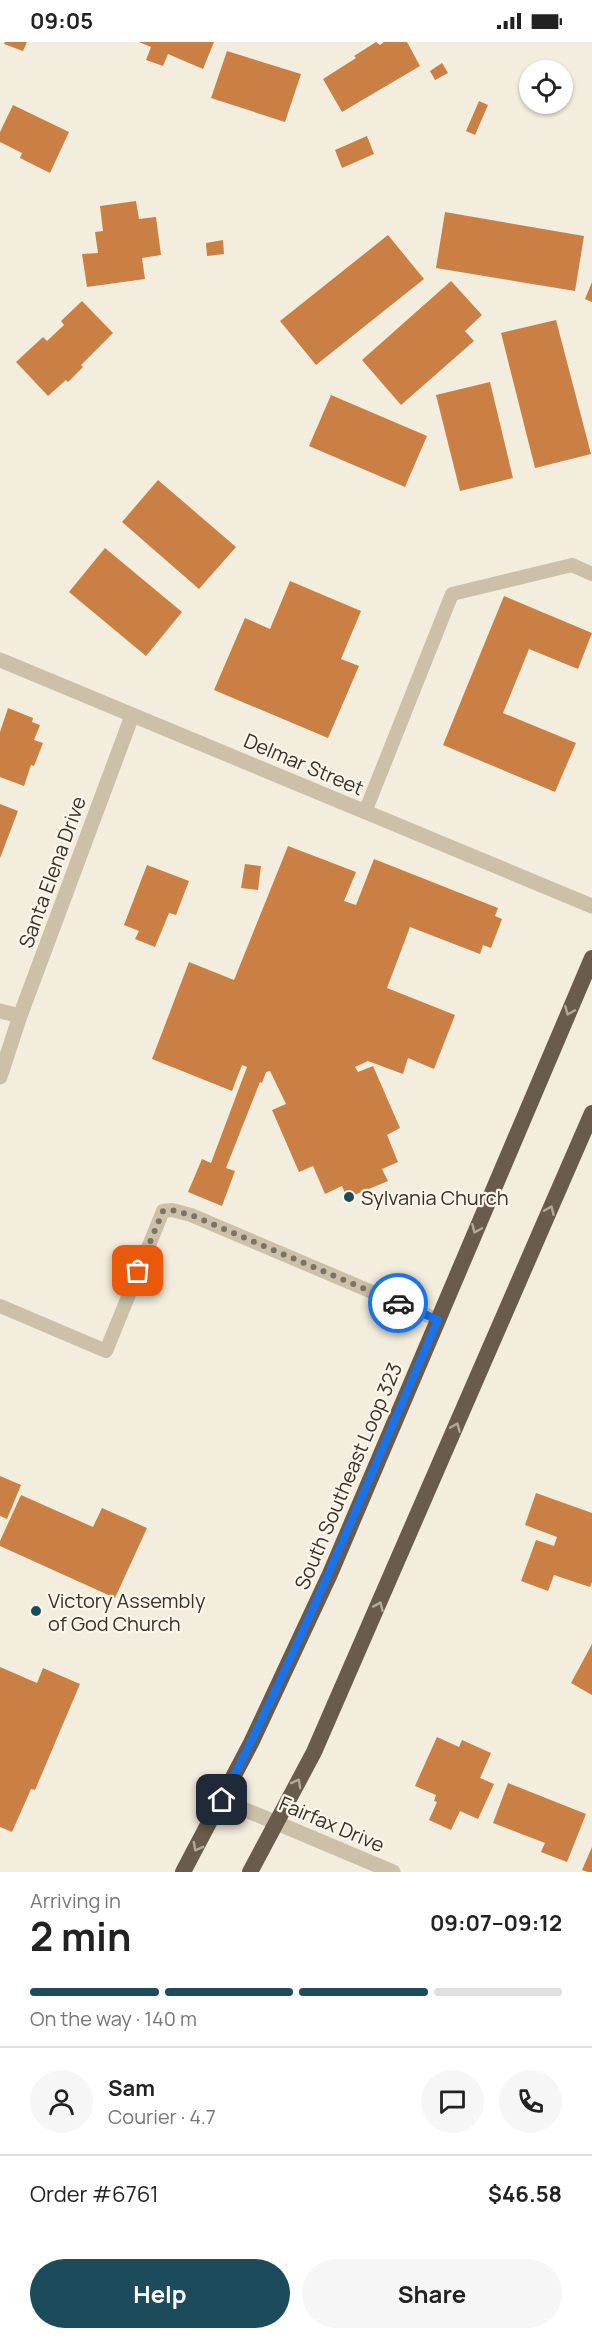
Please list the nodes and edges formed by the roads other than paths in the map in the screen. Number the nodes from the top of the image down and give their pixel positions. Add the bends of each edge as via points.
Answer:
1 (592, 573) edge
2 (0, 660) edge
3 (132, 716) junction
4 (365, 812) junction
5 (592, 906) edge
6 (592, 958) edge
7 (0, 1011) edge
8 (20, 1016) junction
9 (0, 1077) edge
10 (592, 1113) edge
11 (0, 1306) edge
12 (438, 1320) junction
13 (222, 1800) junction
14 (276, 1823) junction
15 (183, 1872) edge
16 (250, 1872) edge
17 (393, 1872) edge

1 - 4 lane via 572,565 452,594
2 - 3 street, Delmar Street
3 - 4 street, Delmar Street
3 - 8 street, Santa Elena Drive
4 - 5 street, Delmar Street
6 -> 12 highway, South Southeast Loop 323
7 - 8 street
8 - 9 street, Santa Elena Drive
14 -> 10 highway via 347,1678
11 - 12 lane via 106,1351 163,1211 172,1210
12 - 13 highway, South Southeast Loop 323 via 330,1574
13 - 14 street, Fairfax Drive
13 -> 15 highway, South Southeast Loop 323
14 - 16 highway
14 - 17 street, Fairfax Drive

